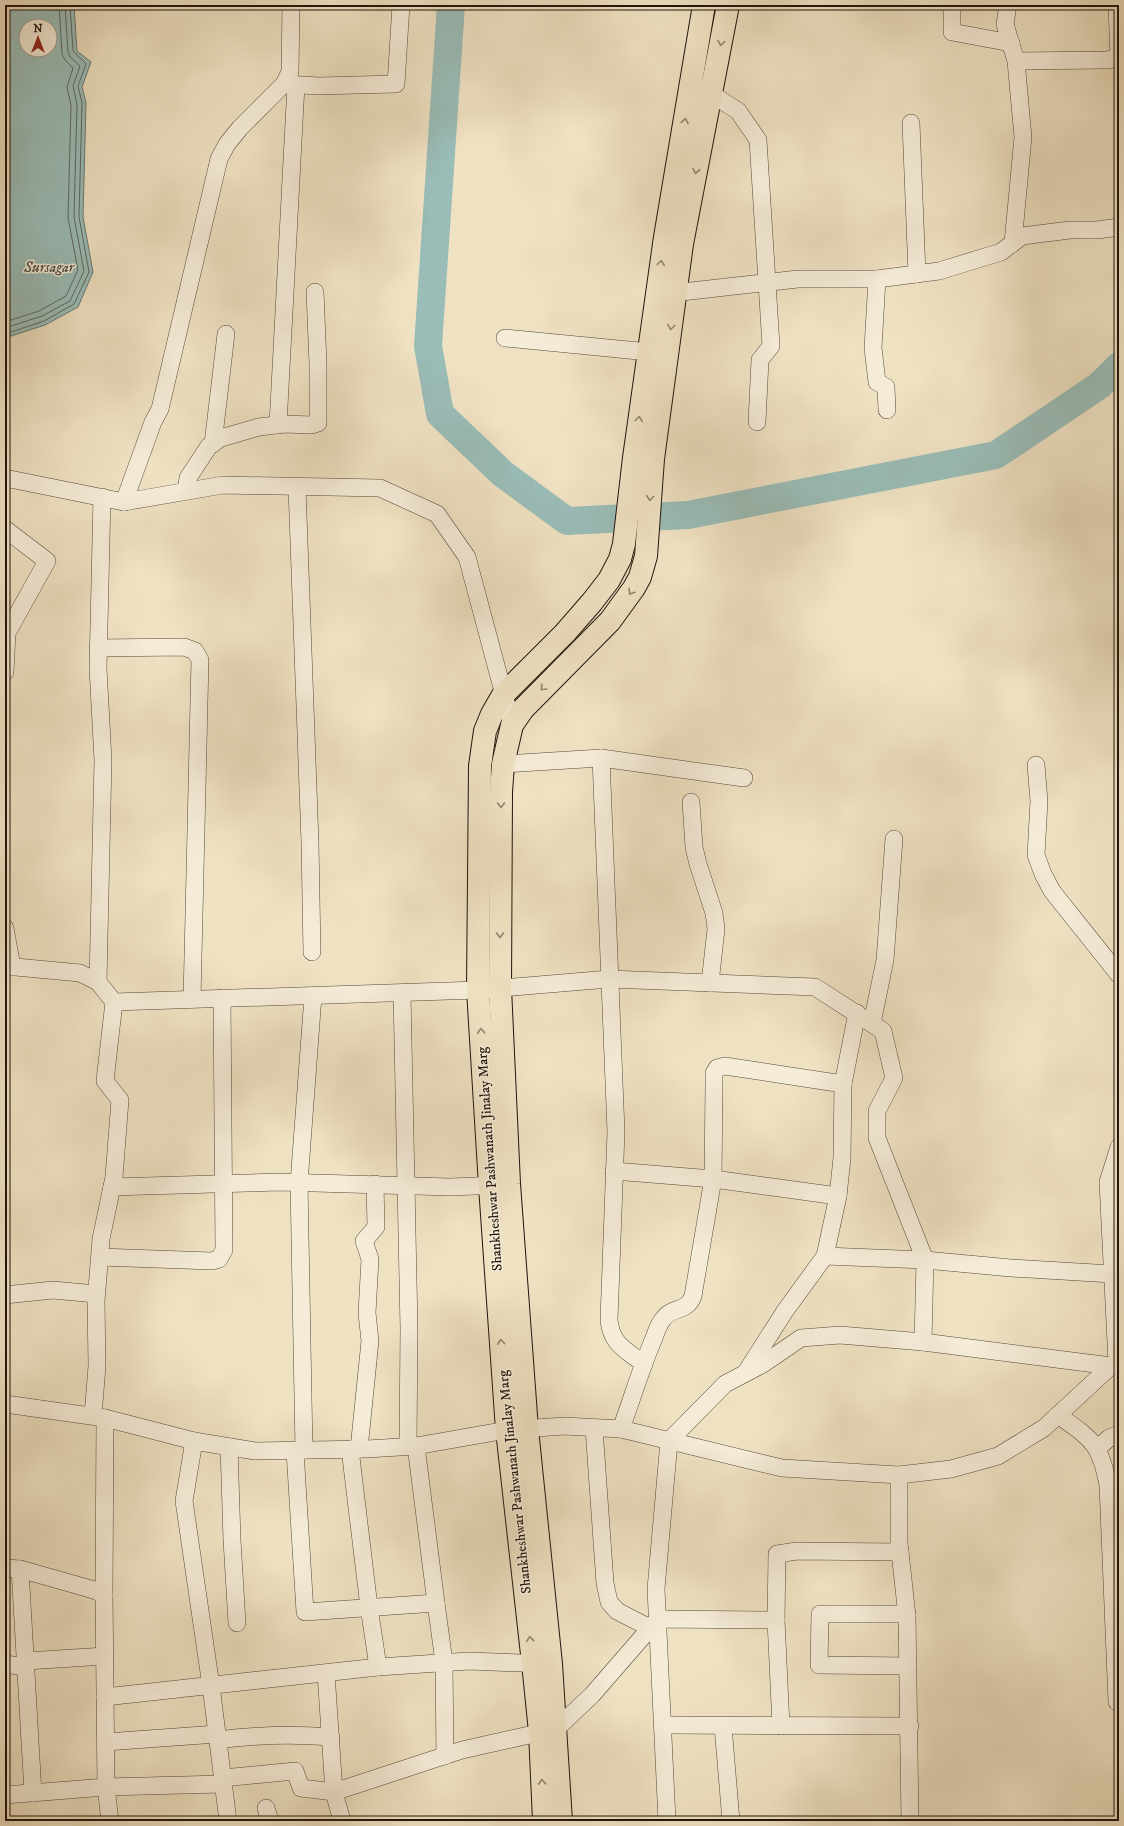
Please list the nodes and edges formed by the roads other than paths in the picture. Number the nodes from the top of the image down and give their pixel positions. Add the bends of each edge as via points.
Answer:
1 (291, 5) edge
2 (401, 5) edge
3 (704, 5) edge
4 (728, 5) edge
5 (952, 5) edge
6 (1008, 5) edge
7 (1117, 5) edge
8 (1011, 43) junction
9 (1119, 58) edge
10 (1016, 61) junction
11 (691, 83) junction
12 (290, 84) junction
13 (711, 93) junction
14 (911, 123) dead end
15 (1119, 227) edge
16 (1013, 243) junction
17 (917, 274) junction
18 (877, 279) junction
19 (766, 282) junction
20 (315, 292) dead end
21 (666, 294) junction
22 (226, 334) dead end
23 (505, 338) dead end
24 (649, 352) junction
25 (887, 410) dead end
26 (757, 422) dead end
27 (278, 425) junction
28 (213, 444) junction
29 (643, 459) junction
30 (5, 478) edge
31 (297, 487) junction
32 (186, 491) junction
33 (102, 497) junction
34 (124, 502) junction
35 (5, 529) edge
36 (6, 633) edge
37 (98, 648) junction
38 (5, 672) edge
39 (503, 695) junction
40 (512, 725) junction
41 (601, 758) junction
42 (503, 764) junction
43 (1036, 764) dead end
44 (744, 778) dead end
45 (691, 802) dead end
46 (894, 838) dead end
47 (5, 928) edge
48 (312, 952) dead end
49 (8, 967) edge
50 (1119, 975) edge
51 (609, 979) junction
52 (98, 982) junction
53 (710, 983) junction
54 (500, 988) junction
55 (478, 990) junction
56 (402, 993) junction
57 (313, 996) junction
58 (222, 998) junction
59 (192, 999) junction
60 (114, 1002) junction
61 (857, 1013) junction
62 (872, 1023) junction
63 (843, 1084) junction
64 (1119, 1147) edge
65 (614, 1171) junction
66 (713, 1179) junction
67 (299, 1182) junction
68 (223, 1184) junction
69 (375, 1184) junction
70 (406, 1185) junction
71 (500, 1185) junction
72 (112, 1187) junction
73 (838, 1196) junction
74 (100, 1256) junction
75 (826, 1256) junction
76 (925, 1260) junction
77 (1112, 1274) junction
78 (96, 1294) junction
79 (5, 1295) edge
80 (923, 1342) junction
81 (1116, 1363) edge
82 (644, 1364) junction
83 (744, 1374) junction
84 (5, 1404) edge
85 (1058, 1415) junction
86 (99, 1417) junction
87 (594, 1428) junction
88 (621, 1429) junction
89 (517, 1430) junction
90 (1119, 1434) edge
91 (194, 1441) junction
92 (669, 1441) junction
93 (412, 1446) junction
94 (229, 1447) junction
95 (1098, 1448) junction
96 (354, 1449) junction
97 (300, 1450) junction
98 (899, 1475) junction
99 (900, 1552) junction
100 (13, 1568) edge
101 (104, 1595) junction
102 (436, 1603) junction
103 (369, 1607) junction
104 (907, 1614) junction
105 (776, 1620) junction
106 (654, 1623) junction
107 (237, 1624) dead end
108 (105, 1656) junction
109 (444, 1662) junction
110 (5, 1664) edge
111 (26, 1664) junction
112 (542, 1664) junction
113 (908, 1666) junction
114 (378, 1667) junction
115 (326, 1673) junction
116 (211, 1686) junction
117 (105, 1697) junction
118 (1117, 1702) dead end
119 (663, 1725) junction
120 (723, 1726) junction
121 (781, 1726) junction
122 (910, 1726) junction
123 (548, 1731) junction
124 (217, 1737) junction
125 (331, 1737) junction
126 (106, 1742) junction
127 (445, 1756) junction
128 (223, 1781) junction
129 (106, 1787) junction
130 (334, 1792) junction
131 (33, 1793) junction
132 (5, 1795) edge
133 (110, 1821) edge
134 (228, 1821) edge
135 (342, 1821) edge
136 (544, 1821) edge
137 (561, 1821) edge
138 (667, 1821) edge
139 (731, 1821) edge
140 (910, 1821) edge

1 - 12 street
2 - 12 street via 396,84
3 - 11 main road
4 -> 13 main road
5 - 8 street via 952,32
6 - 8 street via 1005,24
7 - 9 street
8 - 10 street
9 - 10 street
10 - 16 street via 1023,137
11 - 13 street
21 -> 11 main road via 665,237
12 - 27 street
12 - 34 street via 240,128 219,158 160,408
13 - 19 street via 738,111 758,140
13 -> 21 main road via 682,244
14 - 17 street
15 - 16 street via 1022,236
16 - 17 street via 1001,252 939,271
17 - 18 street
18 - 19 street via 798,279
18 - 25 street via 874,348 877,382 886,387
19 - 21 street
19 - 26 street via 771,346 760,360
20 - 27 street via 318,423
21 - 24 main road
21 -> 29 main road
22 - 28 street
23 - 24 street
29 -> 24 main road
27 - 28 street via 259,427 221,438
28 - 32 street via 209,446 188,478
29 - 39 main road, Shankheshwar Pashwanath Jinalay Marg via 620,559 609,580 565,632
29 -> 40 main road via 646,556 640,576 610,620 523,709
30 - 33 street
31 - 32 street via 223,485
31 - 39 street via 380,488 436,514 467,557
31 - 48 street
32 - 34 street
33 - 34 street
33 - 37 street
35 - 36 street via 47,561
36 - 38 street
37 - 52 street via 103,760
37 - 59 street via 184,647 195,651 200,660
39 - 40 street
39 - 55 main road, Shankheshwar Pashwanath Jinalay Marg via 485,732 480,766
40 - 42 main road
41 - 42 street
41 - 44 street
41 - 51 street
42 -> 54 main road
43 - 50 street via 1039,801 1036,855 1043,874 1052,891
45 - 53 street via 694,847 714,913 716,929
46 - 62 street via 885,960
47 - 49 street
49 - 52 street via 80,973
51 - 53 street
51 - 54 street
51 - 65 street via 616,1132
52 - 60 street
53 - 61 street via 815,987
54 - 55 street
54 - 71 main road
55 - 56 street
71 -> 55 main road, Shankheshwar Pashwanath Jinalay Marg
56 - 57 street
56 - 70 street
57 - 58 street
57 - 67 street
58 - 59 street
58 - 68 street
59 - 60 street
60 - 72 street via 105,1081 120,1100
61 - 62 street
61 - 63 street
62 - 76 street via 883,1031 894,1078 877,1111 877,1138
63 - 66 street via 725,1066 717,1068 714,1073
63 - 73 street via 842,1158
64 - 77 street via 1108,1182
65 - 66 street
65 - 82 street via 610,1331 616,1342
66 - 73 street
66 - 82 street via 691,1303 669,1312 662,1319
67 - 68 street
67 - 69 street
67 - 97 street
68 - 72 street
68 - 74 street via 224,1250 219,1259 212,1261
69 - 70 street
69 - 96 street via 376,1227 364,1241 370,1259 367,1313 370,1341
70 - 71 street
70 - 93 street
71 - 89 main road
72 - 74 street
73 - 75 street
74 - 78 street
75 - 76 street
75 - 83 street
76 - 77 street
76 - 80 street
77 - 81 street
78 - 79 street via 53,1290
78 - 86 street
80 - 81 street
80 - 83 street via 840,1335 800,1338
81 - 85 street
82 - 88 street
83 - 92 street via 725,1384
84 - 86 street
85 - 95 street via 1086,1435
85 - 98 street via 1044,1428 998,1456 952,1468
86 - 91 street
86 - 101 street
87 - 88 street
87 - 89 street via 564,1426
87 - 106 street via 605,1583 609,1602 617,1612
88 - 92 street
89 - 93 street
89 - 112 main road
90 - 95 street
91 - 94 street
91 - 116 street via 184,1501
92 - 98 street via 782,1468
92 - 106 street
93 - 96 street
93 - 102 street
94 - 97 street via 255,1451
94 - 107 street
95 - 118 street via 1105,1466 1108,1485
96 - 97 street
96 - 103 street
97 - 103 street via 305,1612
98 - 99 street
99 - 104 street
99 - 105 street via 797,1551 778,1554
100 - 101 street
100 - 111 street
101 - 108 street
102 - 103 street
102 - 109 street
103 - 114 street
104 - 113 street
104 - 113 street via 820,1614 819,1665
105 - 106 street
105 - 121 street
106 - 119 street
106 - 123 street via 592,1695
108 - 111 street
108 - 117 street
109 - 112 street
109 - 114 street
109 - 127 street
110 - 111 street
111 - 131 street
112 - 123 main road
113 - 122 street
114 - 115 street
115 - 116 street
115 - 125 street
116 - 117 street
116 - 124 street
117 - 126 street
119 - 120 street
119 - 138 street
120 - 121 street
120 - 139 street
121 - 122 street
122 - 140 street
123 - 127 street
136 -> 123 main road
123 - 137 main road
124 - 125 street via 298,1734
124 - 126 street
124 - 128 street
125 - 130 street
126 - 129 street
127 - 130 street
128 - 129 street
128 - 130 street via 295,1771 301,1788
128 - 134 street
129 - 131 street
129 - 133 street
130 - 135 street
131 - 132 street

